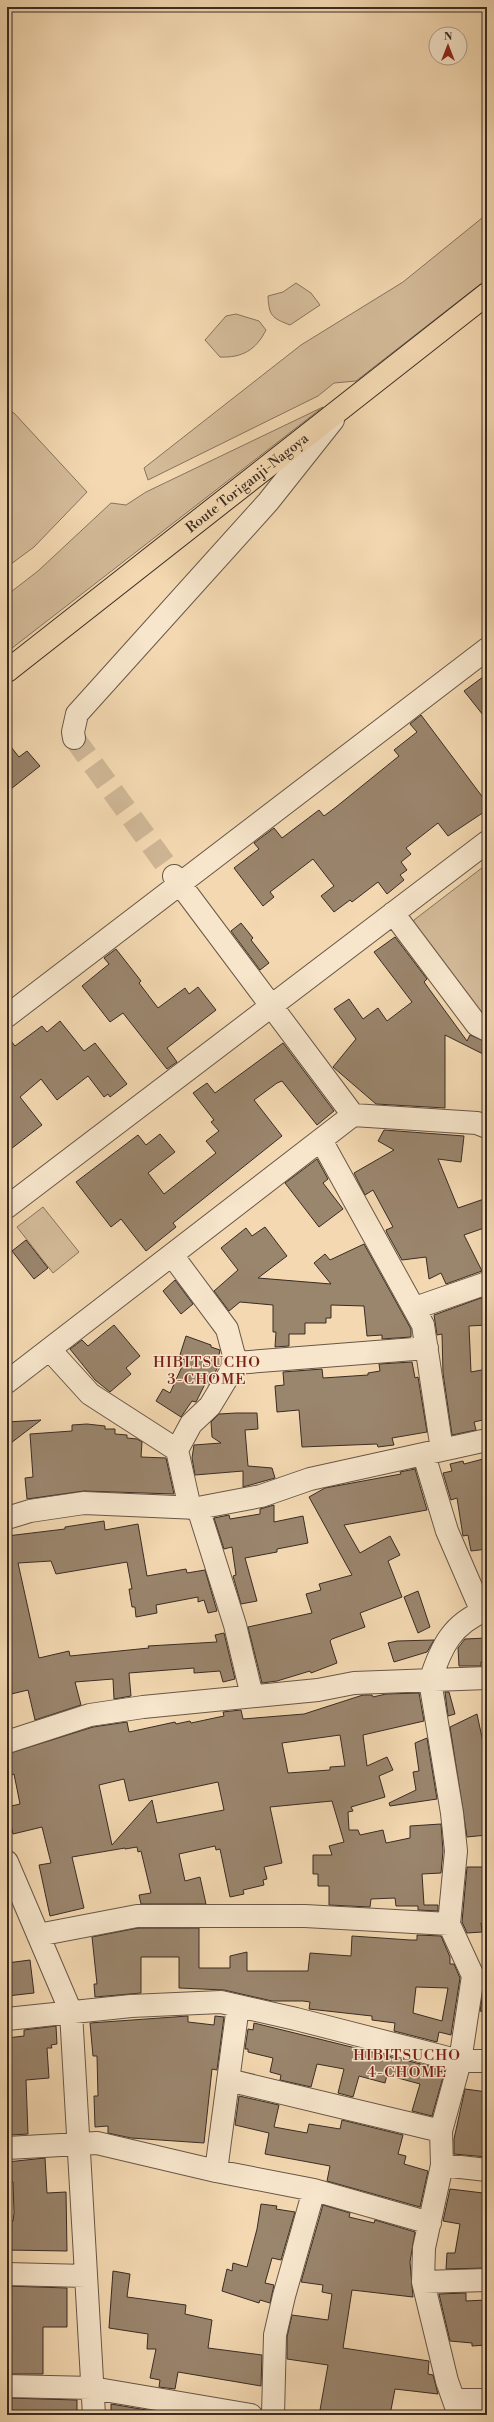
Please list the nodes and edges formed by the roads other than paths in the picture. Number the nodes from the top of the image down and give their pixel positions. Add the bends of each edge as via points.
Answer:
1 (487, 294) edge
2 (344, 406) junction
3 (487, 649) edge
4 (7, 671) edge
5 (74, 738) tunnel mouth
6 (487, 842) edge
7 (177, 881) junction
8 (393, 913) junction
9 (272, 1005) junction
10 (7, 1016) edge
11 (487, 1030) edge
12 (354, 1115) junction
13 (487, 1127) edge
14 (321, 1140) junction
15 (7, 1208) edge
16 (172, 1255) junction
17 (487, 1283) edge
18 (415, 1308) junction
19 (427, 1348) junction
20 (50, 1350) junction
21 (236, 1363) junction
22 (7, 1382) edge
23 (487, 1440) edge
24 (177, 1450) junction
25 (433, 1452) junction
26 (194, 1508) junction
27 (7, 1518) edge
28 (484, 1611) edge
29 (487, 1678) edge
30 (430, 1681) junction
31 (252, 1696) junction
32 (7, 1742) edge
33 (9, 1873) edge
34 (449, 1924) junction
35 (38, 1935) junction
36 (478, 1968) edge
37 (238, 2006) junction
38 (71, 2012) junction
39 (7, 2019) edge
40 (460, 2061) junction
41 (487, 2061) edge
42 (228, 2080) junction
43 (441, 2131) junction
44 (80, 2145) junction
45 (7, 2148) edge
46 (442, 2165) junction
47 (487, 2170) edge
48 (216, 2171) junction
49 (314, 2190) junction
50 (430, 2223) junction
51 (7, 2274) edge
52 (86, 2276) junction
53 (487, 2280) edge
54 (423, 2282) junction
55 (7, 2386) edge
56 (92, 2388) junction
57 (487, 2400) edge
58 (457, 2407) edge
59 (94, 2415) edge
60 (252, 2415) edge
61 (272, 2415) edge

1 - 2 main road, Route Toriganji-Nagoya
2 - 4 main road, Route Toriganji-Nagoya
2 - 5 street via 268,502 77,714
3 - 7 street
6 - 8 street
7 - 9 street
7 - 10 street
8 - 9 street
8 - 11 street via 476,1025
9 - 12 street
9 - 15 street
12 - 13 street via 462,1122
12 - 14 street
14 - 16 street
14 - 18 street
16 - 20 street
16 - 21 street via 227,1328
17 - 18 street
18 - 19 street via 423,1325
19 - 21 street
19 - 25 street
20 - 22 street
20 - 24 street via 90,1394
21 - 24 street via 210,1406 191,1424
23 - 25 street
24 - 26 street
25 - 26 street via 310,1479 261,1496
25 - 28 street via 447,1531
26 - 27 street via 84,1504 30,1511
26 - 31 street via 235,1625
28 - 30 street via 466,1619 452,1633 439,1655
29 - 30 street
30 - 31 street via 354,1683 318,1690
30 - 34 street via 456,1851
31 - 32 street via 90,1715
33 - 35 street
34 - 35 street via 305,1916 137,1916
34 - 36 street
35 - 38 street
36 - 40 street via 473,1976
37 - 38 street via 221,2002
37 - 40 street via 296,2018
37 - 42 street
38 - 39 street
38 - 44 street
40 - 41 street
40 - 43 street
42 - 43 street
42 - 48 street
43 - 46 street
44 - 45 street
44 - 48 street via 97,2143
44 - 52 street
46 - 47 street
46 - 50 street
48 - 49 street
49 - 50 street
49 - 61 street via 275,2335
50 - 54 street via 424,2248
51 - 52 street
52 - 56 street
53 - 54 street
54 - 58 street via 447,2381
55 - 56 street
56 - 59 street
56 - 60 street
57 - 58 street

